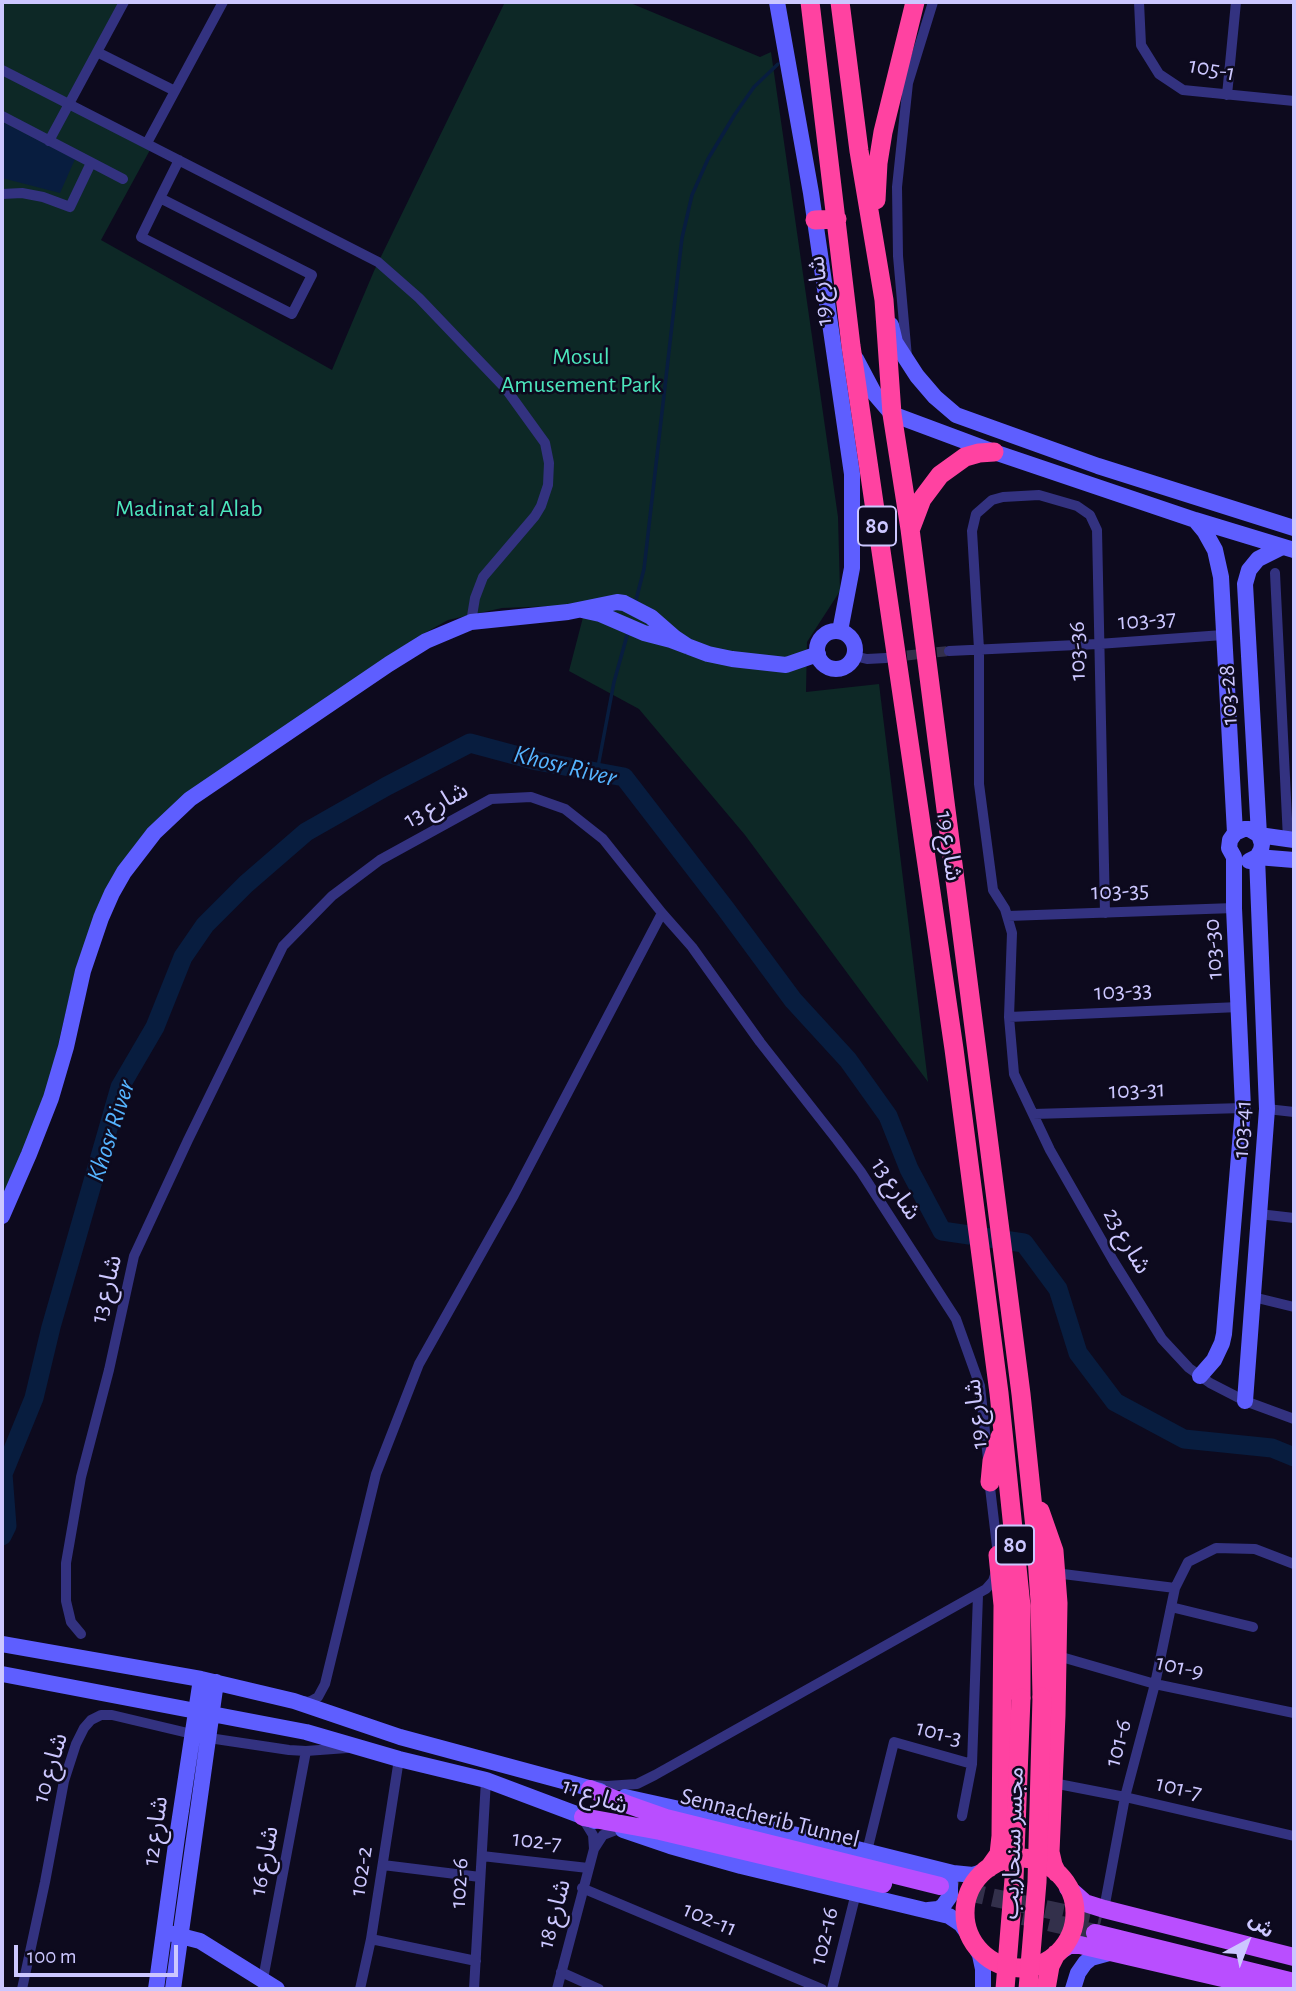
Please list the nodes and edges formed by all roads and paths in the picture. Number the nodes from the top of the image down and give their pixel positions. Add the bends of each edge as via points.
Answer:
1 (124, 2) edge
2 (208, 2) edge
3 (777, 2) edge
4 (801, 2) edge
5 (810, 2) edge
6 (841, 2) edge
7 (915, 2) edge
8 (933, 2) edge
9 (1139, 2) edge
10 (1236, 2) edge
11 (222, 5) edge
12 (97, 52) junction
13 (2, 69) edge
14 (820, 80) junction
15 (175, 91) junction
16 (1227, 95) junction
17 (1294, 102) edge
18 (69, 104) junction
19 (2, 116) edge
20 (50, 141) junction
21 (147, 144) junction
22 (180, 160) junction
23 (91, 163) junction
24 (123, 179) dead end
25 (2, 194) edge
26 (160, 198) junction
27 (836, 219) junction
28 (815, 220) junction
29 (877, 254) junction
30 (884, 300) junction
31 (851, 346) junction
32 (907, 363) junction
33 (892, 414) junction
34 (956, 415) junction
35 (946, 435) junction
36 (994, 452) junction
37 (976, 514) joint
38 (1195, 520) junction
39 (1294, 528) edge
40 (910, 529) junction
41 (1288, 548) edge
42 (1275, 573) dead end
43 (576, 610) junction
44 (471, 622) junction
45 (840, 631) junction
46 (1223, 635) junction
47 (1098, 644) junction
48 (687, 646) junction
49 (979, 649) junction
50 (949, 651) tunnel mouth
51 (818, 654) junction
52 (854, 656) junction
53 (886, 658) tunnel mouth
54 (1235, 833) junction
55 (1259, 835) junction
56 (1291, 839) edge
57 (1234, 857) junction
58 (1257, 858) junction
59 (1294, 860) edge
60 (1234, 908) junction
61 (662, 913) junction
62 (1105, 913) junction
63 (1008, 916) junction
64 (1239, 1007) junction
65 (1009, 1017) junction
66 (1243, 1108) junction
67 (1267, 1109) junction
68 (1294, 1112) edge
69 (1033, 1114) junction
70 (1259, 1214) junction
71 (2, 1216) edge
72 (1294, 1218) edge
73 (1230, 1255) junction
74 (1256, 1258) junction
75 (1253, 1297) junction
76 (1294, 1307) edge
77 (1199, 1376) junction
78 (1245, 1401) junction
79 (1002, 1419) junction
80 (1294, 1419) edge
81 (990, 1482) junction
82 (1030, 1482) junction
83 (998, 1555) junction
84 (1294, 1564) edge
85 (1055, 1573) junction
86 (1175, 1588) junction
87 (978, 1595) junction
88 (1171, 1607) junction
89 (1253, 1626) dead end
90 (81, 1634) dead end
91 (2, 1644) edge
92 (1058, 1656) junction
93 (2, 1674) edge
94 (209, 1681) junction
95 (325, 1684) junction
96 (1155, 1684) junction
97 (1021, 1698) joint
98 (1042, 1698) joint
99 (294, 1701) junction
100 (205, 1712) junction
101 (1294, 1713) edge
102 (343, 1719) junction
103 (201, 1736) junction
104 (306, 1751) junction
105 (374, 1751) junction
106 (400, 1759) junction
107 (972, 1764) junction
108 (486, 1780) junction
109 (563, 1781) junction
110 (1053, 1783) junction
111 (590, 1789) junction
112 (1125, 1797) junction
113 (578, 1815) junction
114 (962, 1816) dead end
115 (627, 1831) junction
116 (1294, 1836) edge
117 (594, 1849) junction
118 (867, 1851) junction
119 (482, 1856) junction
120 (383, 1865) junction
121 (588, 1868) junction
122 (934, 1868) junction
123 (988, 1869) junction
124 (480, 1877) junction
125 (1063, 1881) junction
126 (582, 1888) junction
127 (856, 1893) junction
128 (935, 1898) junction
129 (1123, 1914) junction
130 (1100, 1921) junction
131 (164, 1933) junction
132 (181, 1935) junction
133 (371, 1938) junction
134 (972, 1940) junction
135 (1113, 1951) junction
136 (1059, 1952) junction
137 (1294, 1957) edge
138 (476, 1961) junction
139 (1294, 1967) edge
140 (561, 1972) junction
141 (263, 1979) junction
142 (1294, 1982) edge
143 (22, 1989) edge
144 (156, 1989) edge
145 (173, 1989) edge
146 (277, 1989) edge
147 (360, 1989) edge
148 (474, 1989) edge
149 (556, 1989) edge
150 (599, 1989) edge
151 (822, 1989) edge
152 (832, 1989) edge
153 (983, 1989) edge
154 (1005, 1989) edge
155 (1028, 1989) edge
156 (1046, 1989) edge
157 (1073, 1989) edge
158 (1270, 1989) edge

1 - 12 street
2 - 11 street
3 - 28 main road
4 - 14 highway
5 - 14 highway, شارع 19 / 80
6 - 29 highway, شارع 19 / 80
7 - 29 highway via 877,163
8 - 32 street via 908,83 897,187
9 - 16 street, 105-1 via 1141,45 1159,74 1183,90
10 - 16 street
11 - 15 street
12 - 15 street
12 - 18 street
13 - 18 street
14 - 27 highway, شارع 19 / 80
15 - 21 street
16 - 17 street, 105-1
18 - 20 street
18 - 21 street
19 - 20 street
20 - 23 street
21 - 22 street
22 - 26 street
22 - 44 street via 378,262 506,389 545,443 549,473 541,506 483,577
23 - 24 street
23 - 25 street via 70,207 43,197
26 - 26 street via 141,237 292,313 312,275
27 - 28 highway
27 - 31 highway, شارع 19 / 80
28 - 45 main road via 852,474 852,568
29 - 30 highway, شارع 19 / 80
30 - 32 main road via 895,342
30 - 33 highway, شارع 19 / 80
31 - 33 main road via 874,393
31 - 79 highway, شارع 19 / 80 via 954,1049
32 - 34 main road
33 - 35 main road
33 - 40 highway, شارع 19 / 80
34 - 35 main road
34 - 39 main road
35 - 36 main road
36 - 38 main road
36 - 40 highway via 965,457 940,475 922,499
37 - 47 street, 103-36 via 992,500 1027,495 1077,506 1090,515 1097,530
37 - 49 street, شارع 23 via 972,531
38 - 41 main road
38 - 46 main road, 103-30 via 1218,559
40 - 82 highway, شارع 19 / 80
41 - 55 main road, 103-28 via 1258,559 1245,584
42 - 56 street
43 - 44 main road
43 - 48 main road
43 - 48 main road via 624,603 651,617
44 - 71 main road via 389,664 216,781 172,815 138,852 101,918 56,1081
45 - 51 main road via 823,636
45 - 52 main road via 854,643
46 - 47 street, 103-37
46 - 54 main road, 103-30
47 - 49 street, 103-37
47 - 62 street, 103-36
48 - 51 main road via 765,663 786,664
49 - 50 street, 103-37
49 - 63 street, شارع 23 via 979,784 993,890
51 - 52 main road via 834,668 846,666
52 - 53 street
54 - 55 main road via 1249,829
54 - 57 main road, 103-30 via 1229,844
55 - 56 main road
55 - 58 main road, 103-28 via 1262,847
57 - 58 main road via 1245,862
57 - 60 main road, 103-30
58 - 59 main road
58 - 67 main road, 103-41
60 - 62 street, 103-35
60 - 64 main road, 103-30
61 - 81 street, شارع 13 via 845,1150 948,1306 981,1386
61 - 90 street, شارع 13 via 603,839 565,809 531,797 491,799 380,860 331,896 283,946 134,1256 81,1477 66,1563 66,1601 71,1622
61 - 95 street via 419,1364 376,1474
62 - 63 street, 103-35
63 - 65 street, شارع 23 via 1013,951
64 - 65 street, 103-33
64 - 66 main road, 103-30
65 - 69 street, شارع 23 via 1014,1074
66 - 69 street, 103-31
66 - 73 main road, 103-30
67 - 68 street
67 - 70 main road, 103-41
69 - 77 street, شارع 23 via 1154,1328
70 - 72 street
70 - 74 main road, 103-41
73 - 74 main road
73 - 77 main road, 103-30 via 1222,1343
74 - 75 main road, 103-41
75 - 76 street
75 - 78 main road, 103-41
77 - 78 street, شارع 23
78 - 80 street, شارع 23
79 - 81 highway
79 - 97 highway, شارع 19 / 80 via 1021,1606
81 - 83 street, شارع 11
82 - 85 highway via 1051,1541
82 - 98 highway, شارع 19 / 80
83 - 87 street, شارع 11 via 993,1581
83 - 123 highway via 1003,1605 1001,1844
84 - 86 street via 1255,1549 1216,1548 1188,1562
85 - 86 street
85 - 92 highway
86 - 88 street, 101-6
87 - 107 street
87 - 109 street, شارع 11 via 637,1784
88 - 89 street
88 - 96 street, 101-6
91 - 94 main road, شارع 11
92 - 96 street, 101-9
92 - 110 highway
93 - 100 main road, شارع 11
94 - 99 main road, شارع 11
94 - 100 main road, شارع 12
95 - 99 street via 309,1702
95 - 102 street via 329,1705
96 - 101 street, 101-9
96 - 112 street, 101-6
97 - 154 highway, مجسر سنحاريب / 80, bridge
98 - 155 highway, مجسر سنحاريب / 80, bridge via 1037,1882
99 - 102 main road, شارع 11
100 - 103 main road, شارع 12
100 - 105 main road, شارع 11
102 - 109 main road, شارع 11
103 - 104 street, شارع 10
103 - 131 main road, شارع 12
103 - 132 main road, شارع 12
103 - 143 street, شارع 10 via 112,1715 96,1717 84,1728 64,1782
104 - 105 street, شارع 10
104 - 141 street, شارع 16
105 - 106 main road, شارع 11
106 - 108 main road, شارع 11
106 - 120 street, 102-2
107 - 114 street
107 - 118 street, 101-3 via 894,1742
108 - 113 main road, شارع 11
108 - 119 street, 102-6
109 - 111 main road, شارع 11
110 - 112 street, 101-7
110 - 125 highway via 1050,1852
111 - 118 main road, شارع 11
111 - 128 main road, Sennacherib Tunnel via 666,1818
112 - 116 street, 101-7
112 - 130 street, 101-6
113 - 115 main road, شارع 11
113 - 117 street via 593,1835
113 - 128 main road, Sennacherib Tunnel
115 - 117 street via 603,1835
115 - 127 main road, شارع 11 via 741,1866
117 - 121 street, شارع 18
118 - 122 main road, شارع 11
119 - 121 street, 102-7
119 - 124 street, 102-6
120 - 124 street
120 - 133 street, 102-2
121 - 126 street, شارع 18
122 - 123 main road, شارع 11 via 965,1875
122 - 128 main road via 948,1880 951,1890 938,1909
123 - 125 highway via 1007,1860 1026,1859 1045,1865
123 - 134 highway via 967,1899 965,1919
124 - 138 street, 102-6
125 - 130 main road
125 - 136 highway via 1074,1908 1074,1923
126 - 140 street, شارع 18
126 - 151 street, 102-11
127 - 128 main road, شارع 11
127 - 152 street, 102-16
128 - 134 main road, شارع 11
129 - 130 main road
129 - 135 main road via 1105,1911 1090,1929 1101,1948
129 - 137 main road
130 - 139 main road
130 - 142 main road
131 - 132 main road
131 - 144 main road, شارع 12
132 - 141 main road via 200,1941
132 - 145 main road, شارع 12
133 - 138 street
133 - 147 street, 102-2
134 - 136 highway via 990,1960 1018,1969 1037,1966
134 - 153 main road via 980,1955
135 - 136 main road via 1073,1944
135 - 157 main road via 1091,1958 1078,1973
135 - 158 main road
136 - 156 highway via 1050,1966
138 - 148 street, 102-6
140 - 149 street, شارع 18
140 - 150 street
141 - 146 main road

